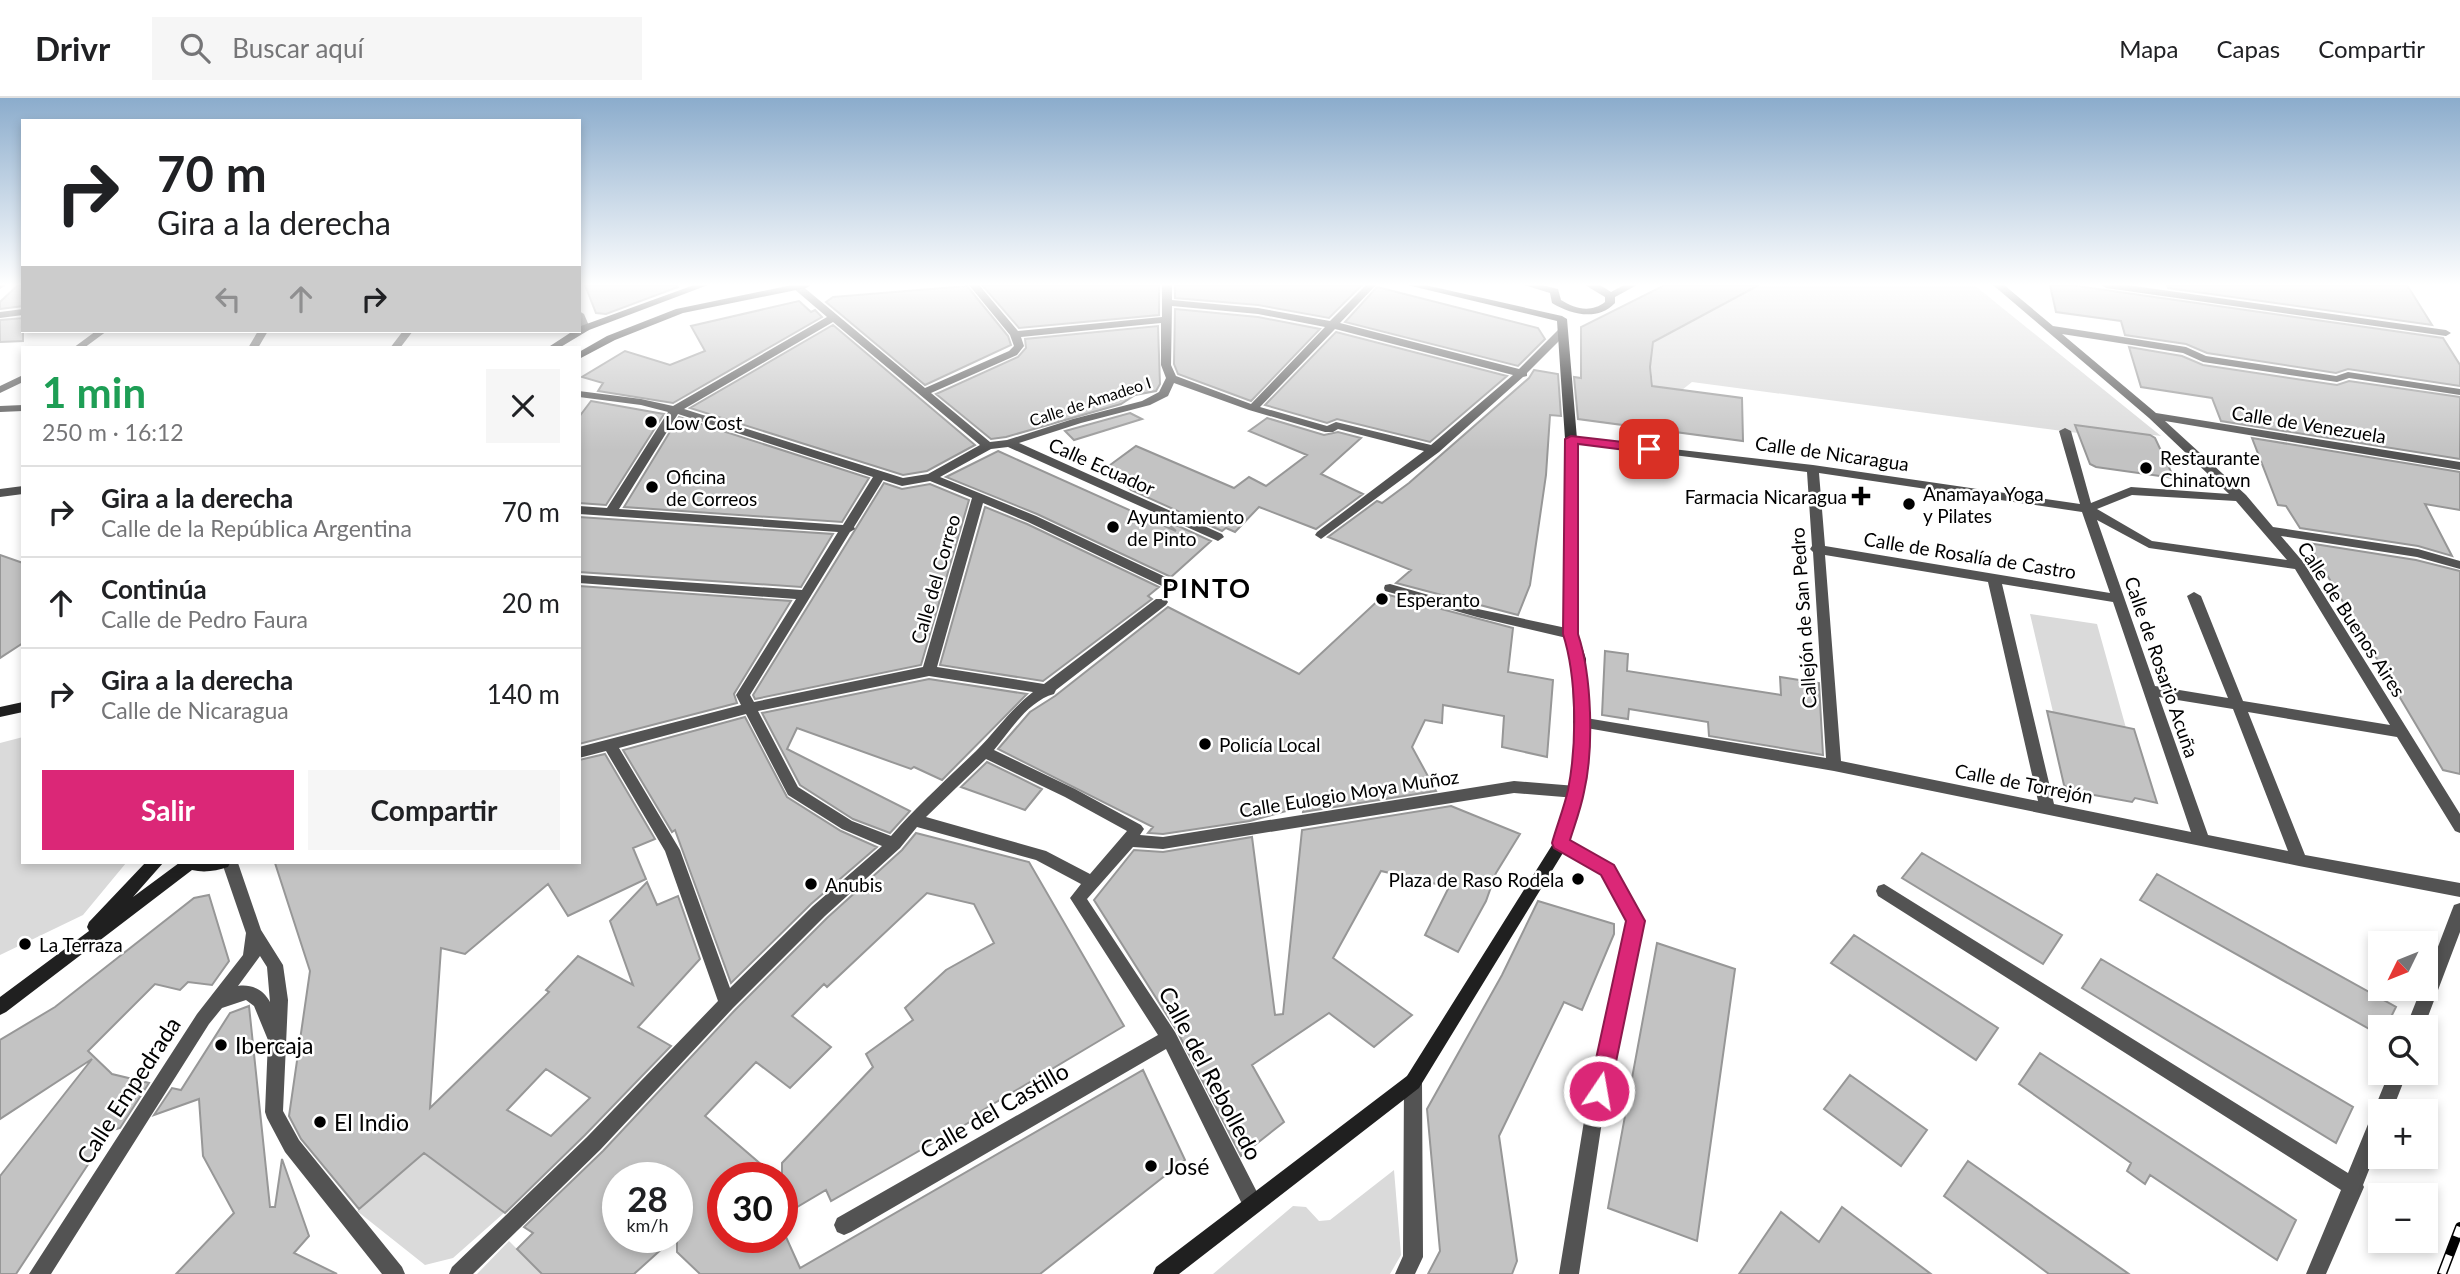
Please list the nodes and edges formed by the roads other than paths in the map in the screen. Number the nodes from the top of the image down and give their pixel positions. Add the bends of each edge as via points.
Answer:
1 (608, 340) edge
2 (794, 340) edge
3 (860, 340) edge
4 (1017, 340) edge
5 (1167, 340) edge
6 (1317, 340) edge
7 (1393, 340) edge
8 (1550, 340) edge
9 (1563, 340) edge
10 (2063, 340) edge
11 (2120, 340) edge
12 (581, 355) edge
13 (1523, 374) junction
14 (1171, 378) junction
15 (21, 379) edge
16 (0, 390) edge
17 (2460, 391) edge
18 (922, 393) junction
19 (581, 394) edge
20 (21, 408) edge
21 (1253, 408) junction
22 (0, 409) edge
23 (675, 410) junction
24 (2153, 416) junction
25 (2064, 431) dead end
26 (1571, 439) junction
27 (1009, 443) junction
28 (988, 446) junction
29 (1435, 450) junction
30 (2460, 466) edge
31 (1813, 469) junction
32 (880, 475) junction
33 (932, 477) junction
34 (21, 490) edge
35 (1, 494) edge
36 (978, 498) junction
37 (2242, 498) junction
38 (2087, 509) junction
39 (581, 510) edge
40 (610, 513) junction
41 (849, 529) junction
42 (2269, 530) junction
43 (1321, 535) dead end
44 (1218, 537) dead end
45 (1816, 549) junction
46 (2460, 565) edge
47 (2299, 566) junction
48 (581, 579) edge
49 (1994, 579) junction
50 (1167, 583) dead end
51 (1390, 588) dead end
52 (806, 595) junction
53 (2194, 596) dead end
54 (2118, 599) junction
55 (1161, 602) dead end
56 (1571, 634) junction
57 (929, 671) junction
58 (1049, 690) junction
59 (2150, 690) junction
60 (2238, 705) junction
61 (21, 707) edge
62 (752, 707) junction
63 (0, 712) edge
64 (1580, 722) junction
65 (2401, 732) junction
66 (610, 746) junction
67 (984, 752) junction
68 (581, 753) edge
69 (1833, 765) junction
70 (1576, 792) junction
71 (2047, 807) junction
72 (914, 820) junction
73 (2460, 827) edge
74 (1133, 835) junction
75 (2202, 838) junction
76 (1561, 843) junction
77 (894, 844) junction
78 (2299, 860) junction
79 (154, 864) edge
80 (189, 864) edge
81 (194, 864) edge
82 (215, 864) edge
83 (230, 864) edge
84 (1092, 882) junction
85 (2460, 890) edge
86 (1884, 891) dead end
87 (2460, 910) edge
88 (254, 933) junction
89 (68, 956) junction
90 (215, 1003) junction
91 (727, 1003) junction
92 (0, 1007) edge
93 (2420, 1015) edge
94 (1169, 1038) junction
95 (276, 1042) junction
96 (1413, 1082) junction
97 (2368, 1150) edge
98 (2354, 1187) junction
99 (1252, 1203) junction
100 (844, 1226) dead end
101 (39, 1274) edge
102 (395, 1274) edge
103 (460, 1274) edge
104 (1163, 1274) edge
105 (1405, 1274) edge
106 (1569, 1274) edge
107 (2316, 1274) edge

1 - 12 street
2 - 23 street
3 - 18 street
4 - 18 street via 1013,353
5 - 14 street via 1166,365
6 - 21 street
7 - 13 street
8 - 13 street
9 - 26 street
10 - 24 street, Calle de Buenos Aires
11 - 17 street via 2186,350 2203,359
13 - 29 street
14 - 21 street
14 - 27 street, Calle de Amadeo I via 1164,394 1146,403
15 - 16 street
18 - 28 street
19 - 23 street
20 - 22 street
21 - 29 street via 1329,430 1336,425
23 - 32 street
23 - 40 street
24 - 30 street, Calle de Venezuela
24 - 37 street, Calle de Buenos Aires
25 - 38 street, Calle de Rosario Acuña
26 - 31 street, Calle de Nicaragua
26 - 56 street
27 - 28 street, Calle de Amadeo I
27 - 44 street, Calle Ecuador
28 - 33 street
29 - 43 street
31 - 38 street, Calle de Nicaragua
31 - 45 street, Callejón de San Pedro
32 - 33 street via 902,482
32 - 41 street
33 - 36 street
34 - 35 street
36 - 50 street
36 - 57 street, Calle del Correo
37 - 38 street via 2131,491
37 - 42 street, Calle de Buenos Aires
38 - 47 street, Calle de Nicaragua via 2149,544
38 - 54 street, Calle de Rosario Acuña
39 - 40 street
40 - 41 street
41 - 52 street
42 - 46 street via 2418,553
42 - 47 street, Calle de Buenos Aires
45 - 49 street, Calle de Rosalía de Castro
45 - 69 street, Callejón de San Pedro
47 - 65 street, Calle de Buenos Aires
48 - 52 street
49 - 54 street, Calle de Rosalía de Castro
49 - 71 street
51 - 56 street
52 - 62 street via 743,695
53 - 60 street
54 - 59 street, Calle de Rosario Acuña
55 - 58 street
56 - 64 street via 1579,659
57 - 58 street
57 - 62 street
58 - 67 street via 1018,711
59 - 60 street
59 - 75 street, Calle de Rosario Acuña
60 - 65 street
60 - 78 street
61 - 63 street
62 - 66 street
62 - 77 street via 793,791 847,825
64 - 69 street, Calle de Torrejón
64 - 70 street
65 - 73 street, Calle de Buenos Aires
66 - 68 street
66 - 91 street via 672,850
67 - 72 street
67 - 74 street via 1070,793
69 - 71 street, Calle de Torrejón
70 - 74 street, Calle Eulogio Moya Muñoz via 1514,787 1163,843
70 - 76 street
71 - 75 street, Calle de Torrejón
72 - 77 street
72 - 84 street via 1040,855
74 - 84 street
75 - 78 street, Calle de Torrejón
76 - 96 street
76 - 106 street via 1607,870 1636,921 1594,1115
77 - 91 street
78 - 85 street, Calle de Torrejón
79 - 89 street
80 - 89 street
81 - 82 street
83 - 88 street
84 - 94 street, Calle del Rebolledo via 1078,898
86 - 98 street
87 - 93 street
88 - 90 street, Calle Empedrada via 251,957
88 - 95 street via 275,965 279,1000
89 - 92 street
90 - 95 street via 248,992 261,1001
90 - 101 street, Calle Empedrada
91 - 103 street via 594,1143
94 - 99 street, Calle del Rebolledo
94 - 100 street, Calle del Castillo
95 - 102 street via 274,1112 292,1146
96 - 99 street
96 - 105 street via 1413,1257
97 - 98 street
98 - 107 street
99 - 104 street

